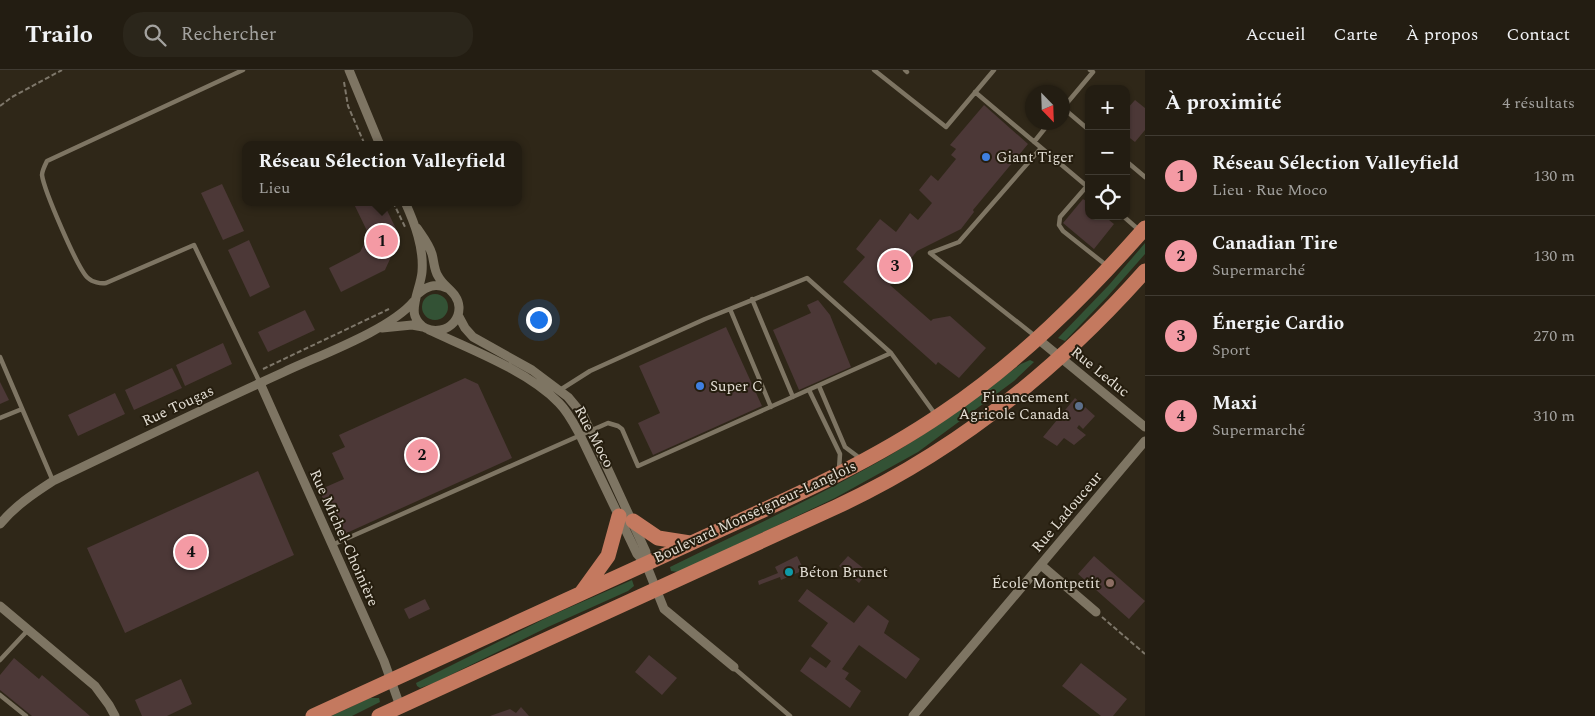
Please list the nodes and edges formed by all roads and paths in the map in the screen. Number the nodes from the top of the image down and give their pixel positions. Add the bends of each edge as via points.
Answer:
1 (62, 70) edge
2 (243, 70) edge
3 (874, 70) edge
4 (994, 70) edge
5 (1090, 70) edge
6 (346, 74) edge
7 (975, 92) junction
8 (1070, 100) edge
9 (0, 106) edge
10 (1070, 114) edge
11 (1085, 127) edge
12 (1044, 130) edge
13 (363, 141) edge
14 (378, 141) edge
15 (1034, 142) junction
16 (1040, 148) junction
17 (1130, 164) edge
18 (1145, 177) edge
19 (1085, 185) edge
20 (1085, 190) edge
21 (395, 206) edge
22 (407, 206) edge
23 (1129, 220) edge
24 (416, 228) junction
25 (406, 230) dead end
26 (1143, 230) edge
27 (1110, 267) junction
28 (1145, 271) edge
29 (451, 290) junction
30 (416, 298) junction
31 (752, 300) junction
32 (394, 307) dead end
33 (730, 309) junction
34 (458, 316) junction
35 (426, 328) junction
36 (377, 329) junction
37 (1038, 339) junction
38 (891, 353) junction
39 (0, 357) edge
40 (1061, 357) junction
41 (263, 369) dead end
42 (260, 383) junction
43 (818, 386) junction
44 (560, 390) junction
45 (808, 390) junction
46 (793, 397) junction
47 (554, 399) junction
48 (772, 407) junction
49 (22, 409) junction
50 (937, 417) junction
51 (0, 418) edge
52 (1145, 427) edge
53 (591, 430) junction
54 (580, 435) junction
55 (1145, 441) edge
56 (864, 461) junction
57 (839, 474) junction
58 (53, 481) junction
59 (626, 519) junction
60 (0, 524) edge
61 (691, 543) junction
62 (332, 545) junction
63 (646, 564) junction
64 (1041, 565) junction
65 (656, 589) junction
66 (582, 593) junction
67 (0, 606) edge
68 (1096, 612) joint
69 (29, 629) junction
70 (1145, 654) edge
71 (0, 660) edge
72 (734, 667) joint
73 (392, 679) junction
74 (0, 695) edge
75 (400, 706) junction
76 (26, 716) edge
77 (115, 716) edge
78 (313, 716) edge
79 (379, 716) edge
80 (790, 716) edge
81 (913, 716) edge

1 - 9 path
2 - 42 lane via 47,161 42,173 48,197 88,279 106,283 194,245
3 - 7 lane via 946,127
4 - 7 lane
5 - 8 lane via 1093,72
6 - 13 path via 348,106
6 - 14 street
7 - 15 lane
10 - 11 lane
12 - 15 lane
15 - 16 lane
16 - 19 lane
16 - 37 lane via 959,242 930,253
17 - 18 lane
20 - 27 lane via 1060,217 1059,225
21 - 25 path
22 - 24 street, Rue Moco
23 - 26 lane
24 - 29 street, Rue Moco via 429,245 438,276
24 - 30 street, Rue Moco via 422,254
26 - 27 highway, Boulevard Monseigneur-Langlois
27 - 37 highway, Boulevard Monseigneur-Langlois
28 - 40 highway, Boulevard Monseigneur-Langlois
29 - 30 street via 429,286
29 - 34 street, Rue Moco via 458,302
30 - 35 street, Rue Moco via 414,316
30 - 36 street, Rue Tougas via 408,309
31 - 33 lane
31 - 38 lane via 807,278
31 - 46 lane
32 - 41 path
33 - 44 lane via 590,371
33 - 48 lane
34 - 35 street via 450,327 436,331
34 - 44 street, Rue Moco via 473,337 532,370
35 - 36 street, Rue Tougas via 412,324
35 - 47 street, Rue Moco via 536,383
36 - 42 street, Rue Tougas
37 - 40 street, Rue Leduc
37 - 50 highway, Boulevard Monseigneur-Langlois
38 - 43 lane
38 - 50 lane
39 - 49 lane
40 - 52 street, Rue Leduc
40 - 65 highway, Boulevard Monseigneur-Langlois via 987,417 893,478
42 - 58 street, Rue Tougas
42 - 62 street, Rue Michel-Choinière
43 - 45 lane
43 - 56 lane via 845,447
44 - 47 lane
44 - 53 street, Rue Moco via 579,410
45 - 46 lane
45 - 57 lane via 840,454
46 - 48 lane
47 - 54 street, Rue Moco
48 - 53 lane via 638,466 622,429 608,423
49 - 51 lane
49 - 58 lane
50 - 56 highway, Boulevard Monseigneur-Langlois
53 - 54 lane
53 - 59 street, Rue Moco
54 - 59 street, Rue Moco
54 - 62 lane
55 - 64 street, Rue Ladouceur
56 - 57 highway, Boulevard Monseigneur-Langlois
57 - 61 highway, Boulevard Monseigneur-Langlois
58 - 60 street, Rue Tougas via 12,509
59 - 61 highway via 658,538
59 - 63 street, Rue Moco via 637,554
59 - 63 street, Rue Moco via 646,552
59 - 66 highway via 608,556
61 - 63 highway, Boulevard Monseigneur-Langlois
62 - 73 street, Rue Michel-Choinière
63 - 65 street, Rue Moco
63 - 66 highway, Boulevard Monseigneur-Langlois
64 - 68 street
64 - 81 street, Rue Ladouceur
65 - 72 street, Rue Moco via 667,612
65 - 75 highway, Boulevard Monseigneur-Langlois
66 - 73 highway, Boulevard Monseigneur-Langlois
67 - 69 street
68 - 70 path
69 - 71 lane
69 - 77 street via 95,686
72 - 80 lane
73 - 75 street, Rue Michel-Choinière
73 - 78 highway, Boulevard Monseigneur-Langlois
74 - 76 lane
75 - 79 highway, Boulevard Monseigneur-Langlois

